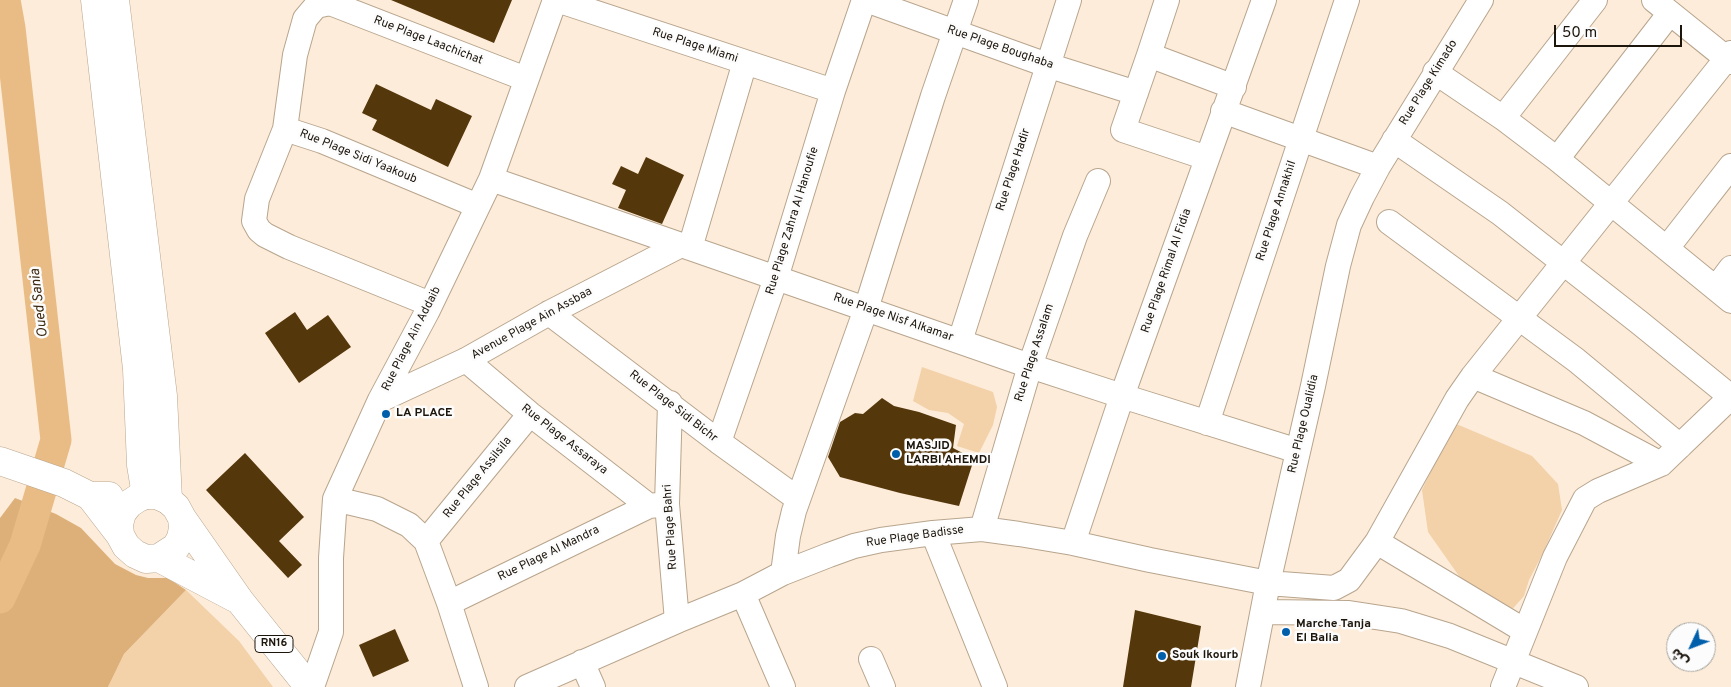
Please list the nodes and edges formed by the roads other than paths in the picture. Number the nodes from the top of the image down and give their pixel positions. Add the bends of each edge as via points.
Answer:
1 (95, 0) edge
2 (115, 0) edge
3 (556, 0) edge
4 (865, 0) edge
5 (966, 0) edge
6 (1069, 0) edge
7 (1167, 0) edge
8 (1264, 0) edge
9 (1348, 0) edge
10 (1481, 0) edge
11 (1595, 0) edge
12 (319, 3) edge
13 (1662, 7) edge
14 (956, 33) junction
15 (1149, 55) junction
16 (1730, 58) edge
17 (745, 62) junction
18 (1048, 65) junction
19 (1436, 72) junction
20 (526, 79) junction
21 (1234, 87) junction
22 (833, 91) junction
23 (1136, 93) junction
24 (1223, 111) junction
25 (1503, 118) junction
26 (285, 129) junction
27 (1300, 139) junction
28 (1394, 140) junction
29 (1206, 158) junction
30 (1557, 159) junction
31 (1731, 166) edge
32 (1378, 167) junction
33 (491, 179) junction
34 (1098, 180) dead end
35 (1611, 202) junction
36 (478, 206) junction
37 (1389, 222) dead end
38 (685, 247) junction
39 (1666, 248) junction
40 (1563, 262) junction
41 (1731, 268) edge
42 (776, 278) junction
43 (1724, 295) edge
44 (430, 304) junction
45 (866, 309) junction
46 (549, 313) junction
47 (1519, 316) junction
48 (960, 341) junction
49 (466, 360) junction
50 (1030, 366) junction
51 (1473, 376) junction
52 (1122, 396) junction
53 (1731, 397) edge
54 (380, 400) junction
55 (670, 403) junction
56 (530, 414) junction
57 (1206, 423) junction
58 (718, 442) junction
59 (1680, 446) junction
60 (1298, 451) junction
61 (10, 464) edge
62 (1661, 464) junction
63 (90, 496) junction
64 (335, 499) junction
65 (798, 499) junction
66 (158, 503) junction
67 (658, 505) junction
68 (982, 529) junction
69 (932, 533) junction
70 (120, 535) junction
71 (426, 541) junction
72 (1073, 542) junction
73 (1377, 542) junction
74 (159, 558) junction
75 (783, 573) junction
76 (1268, 582) junction
77 (743, 594) junction
78 (240, 601) junction
79 (449, 603) junction
80 (1263, 612) junction
81 (677, 621) junction
82 (1525, 631) junction
83 (871, 659) dead end
84 (1513, 661) junction
85 (582, 662) junction
86 (310, 687) edge
87 (476, 687) edge
88 (527, 687) edge
89 (593, 687) edge
90 (782, 687) edge
91 (883, 687) edge
92 (995, 687) edge
93 (1248, 687) edge
94 (1503, 687) edge
95 (1576, 687) edge

1 - 66 main road via 137,369 141,465
2 - 66 main road via 163,396
3 - 17 street, Rue Plage Miami
3 - 20 street, Rue Plage Ain Addaib
4 - 14 street, Rue Plage Boughaba
4 - 22 street, Rue Plage Zahra Al Hanoufie
5 - 14 street
6 - 18 street, Rue Plage Hadir
7 - 15 street
8 - 21 street, Rue Plage Rimal Al Fidia
9 - 27 street, Rue Plage Annakhil
10 - 19 street, Rue Plage Kimado
11 - 25 street
12 - 20 street, Rue Plage Laachichat
12 - 26 street, Rue Plage Sidi Yaakoub via 305,19 299,38
13 - 16 street
13 - 30 street
14 - 18 street, Rue Plage Boughaba
14 - 45 street
15 - 21 street
15 - 23 street
16 - 35 street, Rue Plage Badisse
17 - 22 street, Rue Plage Miami
17 - 38 street
18 - 23 street, Rue Plage Boughaba
18 - 48 street, Rue Plage Hadir
19 - 25 street
19 - 28 street, Rue Plage Kimado
20 - 33 street, Rue Plage Ain Addaib
21 - 24 street, Rue Plage Rimal Al Fidia
22 - 42 street, Rue Plage Zahra Al Hanoufie
23 - 29 street via 1123,130
24 - 27 street
24 - 29 street, Rue Plage Rimal Al Fidia
25 - 30 street
26 - 36 street, Rue Plage Sidi Yaakoub via 322,141
26 - 44 street via 257,199 254,221 259,230 289,247
27 - 32 street
27 - 57 street, Rue Plage Annakhil
28 - 32 street, Rue Plage Kimado
28 - 40 street via 1486,203
29 - 52 street, Rue Plage Rimal Al Fidia
30 - 35 street
31 - 39 street
32 - 60 street, Rue Plage Oualidia via 1355,211 1344,242
33 - 36 street, Rue Plage Ain Addaib
33 - 38 street, Rue Plage Nisf Alkamar
34 - 50 street, Rue Plage Assalam
35 - 39 street
35 - 40 street, Rue Plage Badisse
36 - 44 street, Rue Plage Ain Addaib
37 - 47 street
38 - 42 street, Rue Plage Nisf Alkamar
38 - 46 street, Avenue Plage Ain Assbaa
39 - 43 street
40 - 47 street, Rue Plage Badisse
40 - 53 street
41 - 43 street
42 - 45 street, Rue Plage Nisf Alkamar
42 - 58 street, Rue Plage Zahra Al Hanoufie
44 - 54 street, Rue Plage Ain Addaib
45 - 48 street, Rue Plage Nisf Alkamar
45 - 65 street
46 - 49 street, Avenue Plage Ain Assbaa
46 - 55 street, Rue Plage Sidi Bichr
47 - 51 street, Rue Plage Badisse
47 - 59 street
48 - 50 street, Rue Plage Nisf Alkamar
49 - 54 street, Avenue Plage Ain Assbaa
49 - 56 street, Rue Plage Assaraya
50 - 52 street, Rue Plage Nisf Alkamar
50 - 68 street, Rue Plage Assalam
51 - 62 street via 1584,423
51 - 73 street, Rue Plage Badisse
52 - 57 street, Rue Plage Nisf Alkamar
52 - 72 street, Rue Plage Rimal Al Fidia
53 - 59 street
54 - 64 street, Rue Plage Ain Addaib
55 - 58 street, Rue Plage Sidi Bichr
55 - 67 street, Rue Plage Bahri
56 - 67 street, Rue Plage Assaraya
56 - 71 street, Rue Plage Assilsila
57 - 60 street, Rue Plage Nisf Alkamar
58 - 65 street, Rue Plage Sidi Bichr
59 - 62 street
60 - 76 street, Rue Plage Oualidia
61 - 63 main road, RN16
62 - 82 street via 1585,499 1555,557
63 - 66 main road, RN16
63 - 70 main road, RN16
64 - 71 street via 377,509 409,524
64 - 86 street, Rue Plage Ain Addaib via 331,558 332,632
65 - 75 street
66 - 70 main road via 129,504 122,513
66 - 74 main road via 183,528 176,547
66 - 78 main road, RN16
67 - 79 street, Rue Plage Al Mandra
67 - 81 street, Rue Plage Bahri
68 - 69 street, Rue Plage Badisse
68 - 72 street, Rue Plage Badisse
69 - 75 street, Rue Plage Badisse via 854,546
69 - 92 street
70 - 74 main road, RN16 via 135,554 146,559
71 - 79 street
72 - 76 street, Rue Plage Badisse
73 - 76 street, Rue Plage Badisse via 1349,580 1334,588
73 - 82 street
74 - 78 main road, RN16
75 - 77 street, Rue Plage Badisse
76 - 80 street, Rue Plage Oualidia
77 - 81 street, Rue Plage Badisse
77 - 90 street
78 - 86 main road, RN16
79 - 87 street
80 - 84 street via 1377,616 1434,630
80 - 93 street, Rue Plage Oualidia
81 - 85 street, Rue Plage Badisse
82 - 84 street
83 - 91 street
84 - 94 street
84 - 95 street
85 - 88 street, Rue Plage Badisse
85 - 89 street

